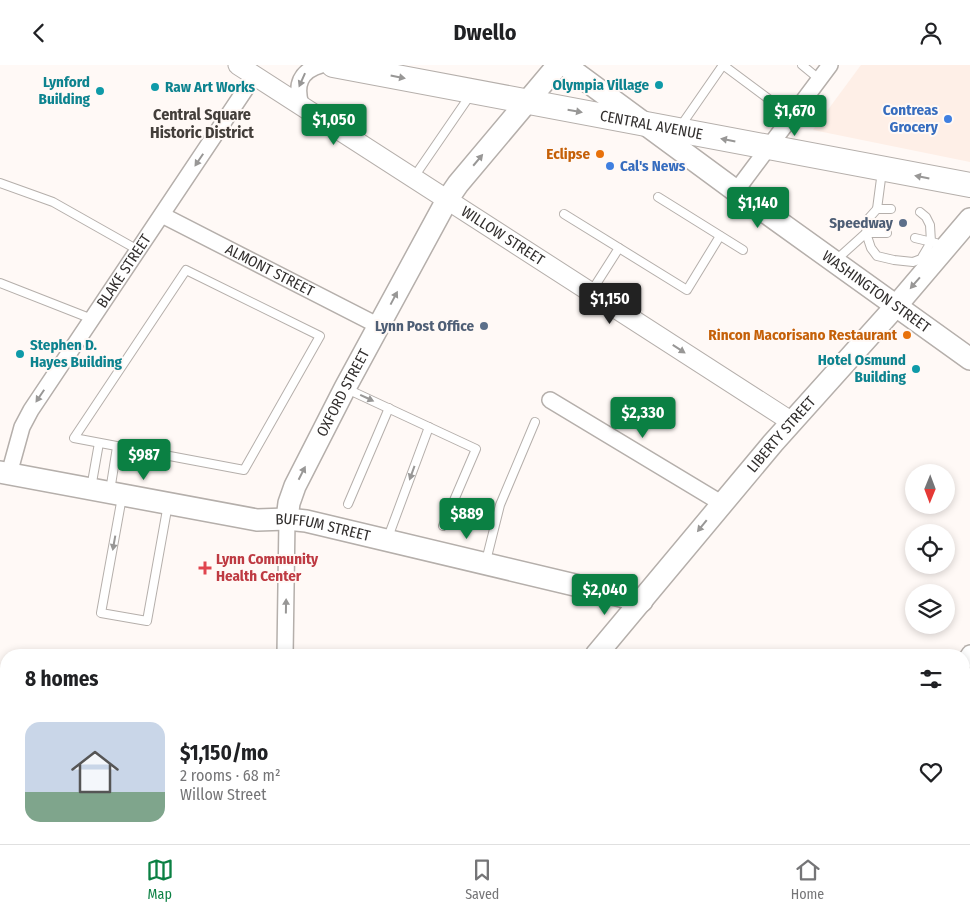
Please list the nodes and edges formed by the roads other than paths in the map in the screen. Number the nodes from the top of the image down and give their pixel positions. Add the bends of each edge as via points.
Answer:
1 (238, 65) edge
2 (321, 65) edge
3 (333, 65) edge
4 (558, 65) edge
5 (565, 65) edge
6 (723, 65) edge
7 (802, 65) edge
8 (830, 65) edge
9 (255, 75) junction
10 (820, 79) junction
11 (473, 91) junction
12 (770, 100) dead end
13 (528, 101) junction
14 (300, 105) junction
15 (643, 123) junction
16 (678, 130) junction
17 (768, 147) junction
18 (883, 169) junction
19 (414, 177) junction
20 (0, 183) edge
21 (970, 185) edge
22 (736, 191) junction
23 (658, 197) dead end
24 (447, 200) junction
25 (877, 209) junction
26 (891, 209) dead end
27 (920, 212) dead end
28 (564, 214) dead end
29 (162, 215) junction
30 (970, 219) edge
31 (866, 233) junction
32 (887, 233) dead end
33 (720, 236) junction
34 (915, 238) dead end
35 (939, 244) junction
36 (619, 248) junction
37 (138, 250) junction
38 (743, 250) dead end
39 (834, 262) junction
40 (0, 283) edge
41 (591, 292) junction
42 (896, 306) junction
43 (92, 319) junction
44 (379, 326) junction
45 (970, 359) edge
46 (345, 388) junction
47 (550, 399) dead end
48 (389, 408) junction
49 (535, 422) dead end
50 (792, 422) junction
51 (429, 427) junction
52 (99, 443) junction
53 (117, 447) junction
54 (4, 473) edge
55 (108, 492) junction
56 (168, 503) junction
57 (721, 503) junction
58 (348, 504) dead end
59 (287, 519) junction
60 (443, 526) dead end
61 (387, 540) junction
62 (485, 563) junction
63 (642, 601) junction
64 (285, 649) edge
65 (601, 649) edge

1 - 9 street, WILLOW STREET
2 -> 14 street via 305,72 300,80
3 -> 11 main road, CENTRAL AVENUE
4 - 13 main road, OXFORD STREET
5 - 15 main road, WASHINGTON STREET
6 - 12 lane
6 - 16 lane
7 - 10 lane
8 - 10 street
9 - 14 street, WILLOW STREET
9 -> 29 street, BLAKE STREET
10 - 17 street
11 - 13 main road, CENTRAL AVENUE
11 - 19 lane
13 -> 15 main road, CENTRAL AVENUE
24 -> 13 main road, OXFORD STREET
14 - 19 street, WILLOW STREET
15 - 16 main road, CENTRAL AVENUE
15 - 22 main road, WASHINGTON STREET
17 -> 16 main road, CENTRAL AVENUE
17 - 18 main road, CENTRAL AVENUE
17 - 22 street
21 -> 18 main road, CENTRAL AVENUE
18 - 25 lane
19 - 24 street, WILLOW STREET
20 - 37 lane via 45,198
22 - 39 main road, WASHINGTON STREET
23 - 33 lane
24 - 41 street, WILLOW STREET
44 -> 24 main road, OXFORD STREET
25 - 26 lane
25 - 31 lane via 869,218
27 - 35 lane via 926,217
28 - 36 lane
29 - 37 street, BLAKE STREET
29 - 44 street, ALMONT STREET
30 - 35 main road, LIBERTY STREET
31 - 32 lane
31 - 35 lane via 877,256 894,260 913,262
31 - 39 lane
33 - 36 lane via 687,290
33 - 38 lane
34 - 35 lane
35 -> 42 main road, LIBERTY STREET
36 - 41 lane
37 - 43 street, BLAKE STREET
39 - 42 main road, WASHINGTON STREET
40 - 43 lane
41 -> 50 street, WILLOW STREET
42 - 45 main road, WASHINGTON STREET
42 - 50 main road, LIBERTY STREET
43 -> 54 street, BLAKE STREET via 26,418
44 - 46 main road, OXFORD STREET
46 -> 48 lane
59 -> 46 main road, OXFORD STREET via 295,486
47 - 57 street
48 - 51 lane
48 - 58 lane
49 - 62 lane via 500,505
50 - 57 main road, LIBERTY STREET
51 - 60 lane via 476,449
51 -> 61 lane
52 - 53 lane
52 - 53 lane via 74,438 186,271 320,336 244,470
52 - 55 lane
53 - 55 lane
54 - 55 main road, BUFFUM STREET
55 - 56 main road, BUFFUM STREET
55 -> 56 lane via 101,613 147,621
56 - 59 main road, BUFFUM STREET via 257,520
57 -> 63 main road, LIBERTY STREET
59 - 61 main road, BUFFUM STREET
64 -> 59 street, OXFORD STREET
61 - 62 main road, BUFFUM STREET
62 - 63 main road, BUFFUM STREET
63 - 65 main road, LIBERTY STREET

